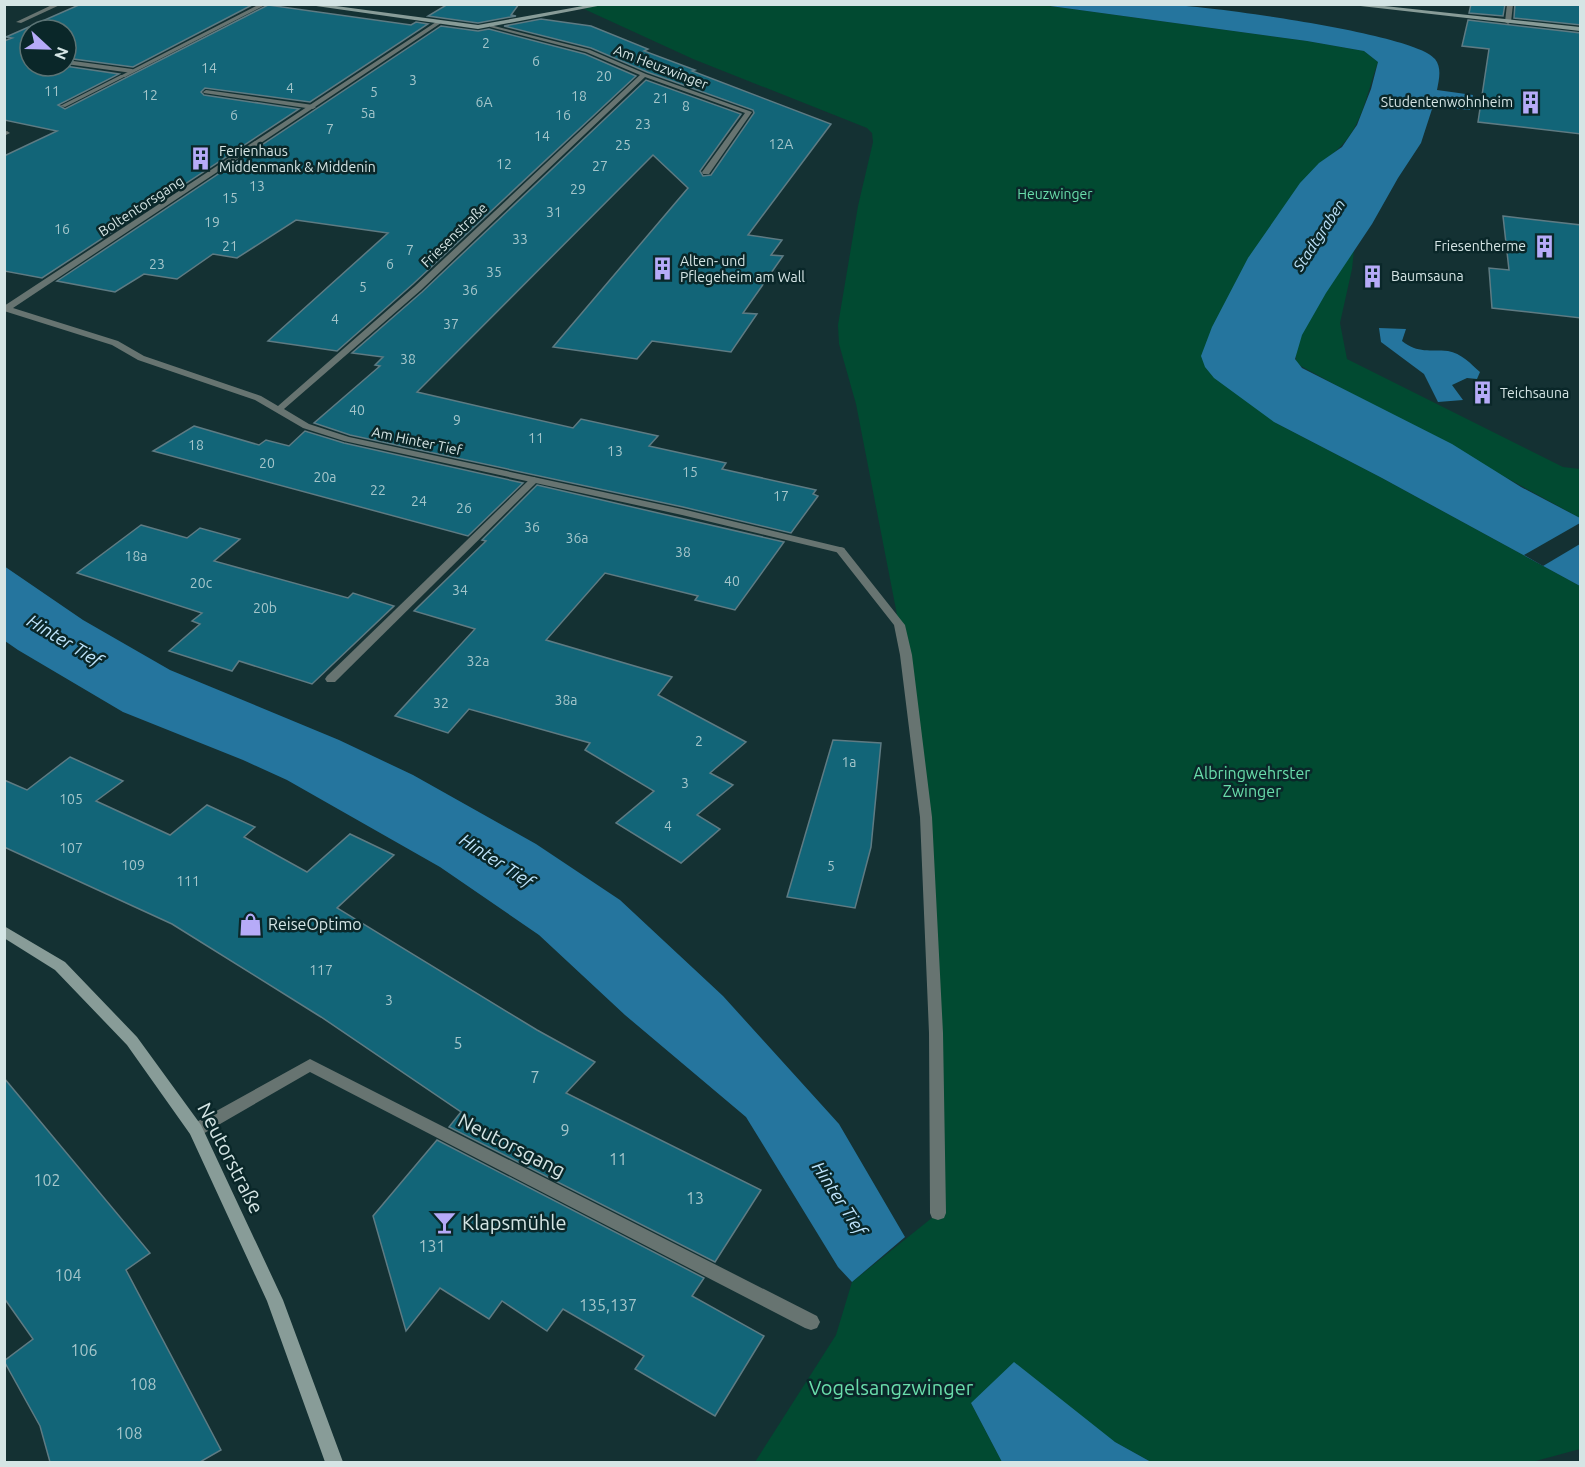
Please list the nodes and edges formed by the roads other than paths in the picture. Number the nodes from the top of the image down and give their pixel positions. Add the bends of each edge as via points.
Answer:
1 (60, 4) edge
2 (265, 4) edge
3 (304, 4) edge
4 (606, 4) edge
5 (1345, 4) edge
6 (1510, 4) edge
7 (28, 18) edge
8 (1508, 22) junction
9 (438, 23) junction
10 (492, 26) junction
11 (1581, 30) edge
12 (78, 64) edge
13 (132, 71) junction
14 (644, 75) junction
15 (206, 92) dead end
16 (63, 106) dead end
17 (313, 107) junction
18 (706, 172) dead end
19 (5, 308) edge
20 (278, 410) junction
21 (534, 480) junction
22 (331, 679) dead end
23 (4, 931) edge
24 (196, 1130) junction
25 (938, 1213) dead end
26 (811, 1322) dead end
27 (334, 1462) edge

1 - 7 street
2 - 13 street
3 - 9 street
4 - 10 street
5 - 8 street
6 - 8 street
8 - 11 street
9 - 10 street
9 - 17 street, Boltentorsgang
10 - 14 street, Am Heuzwinger via 588,51
12 - 13 street
13 - 16 street
14 - 18 street, Am Heuzwinger via 749,112
14 - 20 street, Friesenstraße via 405,301
15 - 17 street
17 - 19 street, Boltentorsgang
19 - 20 street, Am Hinter Tief via 115,343 141,358 258,398
20 - 21 street, Am Hinter Tief via 306,426 347,439
21 - 22 street
21 - 25 street, Am Hinter Tief via 840,550 899,625 926,817 936,1033
23 - 24 street, Neutorstraße via 60,966 132,1041
24 - 26 street, Neutorsgang via 310,1065
24 - 27 street, Neutorstraße via 275,1300

